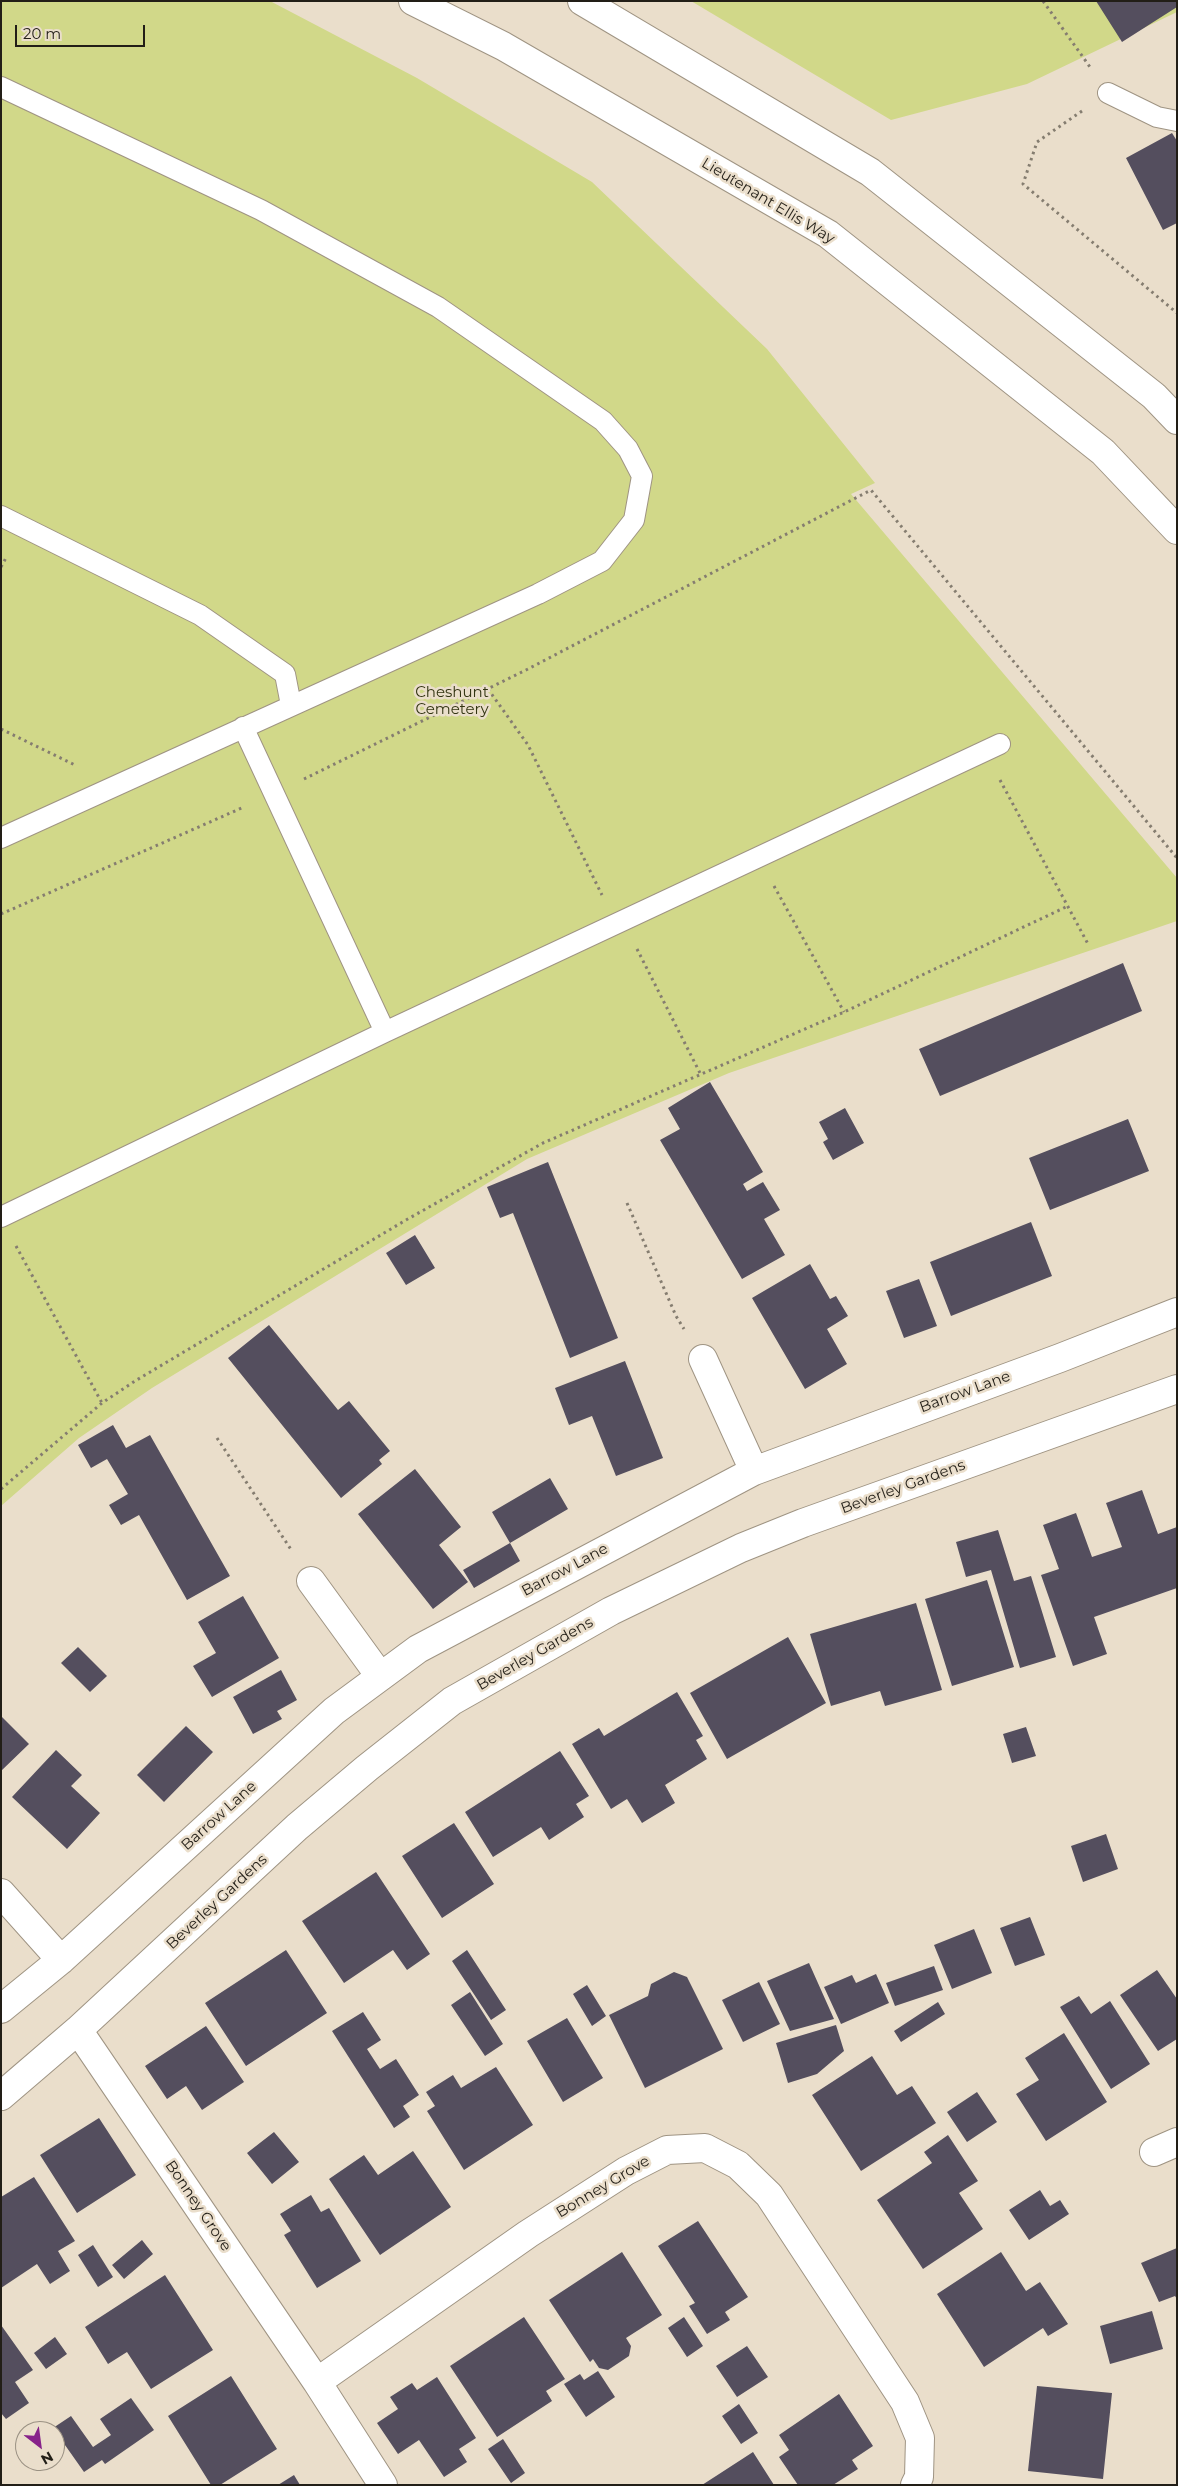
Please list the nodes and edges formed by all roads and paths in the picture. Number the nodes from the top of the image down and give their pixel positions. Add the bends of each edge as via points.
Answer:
1 (413, 1) edge
2 (582, 1) edge
3 (1043, 1) edge
4 (1, 87) edge
5 (1108, 93) junction
6 (1177, 121) edge
7 (1177, 313) edge
8 (1177, 420) edge
9 (1, 516) edge
10 (1177, 530) edge
11 (488, 689) junction
12 (290, 705) junction
13 (243, 727) junction
14 (1, 729) edge
15 (992, 747) joint
16 (116, 785) junction
17 (274, 793) junction
18 (1, 838) edge
19 (758, 858) junction
20 (1177, 858) edge
21 (1068, 906) junction
22 (1, 914) edge
23 (620, 923) junction
24 (1088, 944) dead end
25 (844, 1012) junction
26 (385, 1032) junction
27 (700, 1075) junction
28 (627, 1203) dead end
29 (1, 1217) edge
30 (15, 1244) dead end
31 (1177, 1312) edge
32 (703, 1359) joint
33 (1177, 1389) edge
34 (102, 1403) junction
35 (217, 1438) dead end
36 (754, 1471) junction
37 (1, 1490) edge
38 (311, 1580) joint
39 (380, 1676) junction
40 (1, 1893) edge
41 (61, 1960) junction
42 (1, 2009) edge
43 (78, 2030) junction
44 (1, 2096) edge
45 (317, 2382) junction
46 (383, 2485) edge
47 (915, 2485) edge

1 - 10 street, Lieutenant Ellis Way via 503,46 828,234 1103,452
2 - 8 street via 870,172 1154,396
3 - 5 path
4 - 12 lane via 261,210 438,307 603,421 628,449 642,476 634,520 602,561 538,594
5 - 6 lane via 1157,117
5 - 7 path via 1037,142 1023,184
9 - 12 lane via 200,616 286,674
11 - 17 path
11 - 20 path via 870,490
11 - 23 path via 528,745
12 - 13 lane
13 - 16 lane
13 - 17 lane
14 - 16 path
15 - 19 lane
15 - 21 path
16 - 18 lane
17 - 22 path
17 - 26 lane
19 - 23 lane
19 - 25 path
21 - 24 path
21 - 25 path
23 - 26 lane
23 - 27 path
25 - 27 path
26 - 29 lane
27 - 34 path via 543,1143 406,1220
28 - 32 path via 676,1316
30 - 34 path
31 - 36 street, Barrow Lane
32 - 36 street
33 - 43 street, Beverley Gardens via 812,1519 741,1548 610,1611 452,1701 297,1827
34 - 37 path
35 - 38 path
36 - 39 street, Barrow Lane via 418,1648
38 - 39 street
39 - 41 street, Barrow Lane via 334,1711
40 - 41 street
41 - 42 street, Barrow Lane
43 - 44 street, Beverley Gardens
43 - 45 street, Bonney Grove
45 - 46 street, Bonney Grove
45 - 47 street, Bonney Grove via 528,2234 626,2171 667,2150 705,2148 738,2165 769,2195 905,2402 920,2438 919,2476

